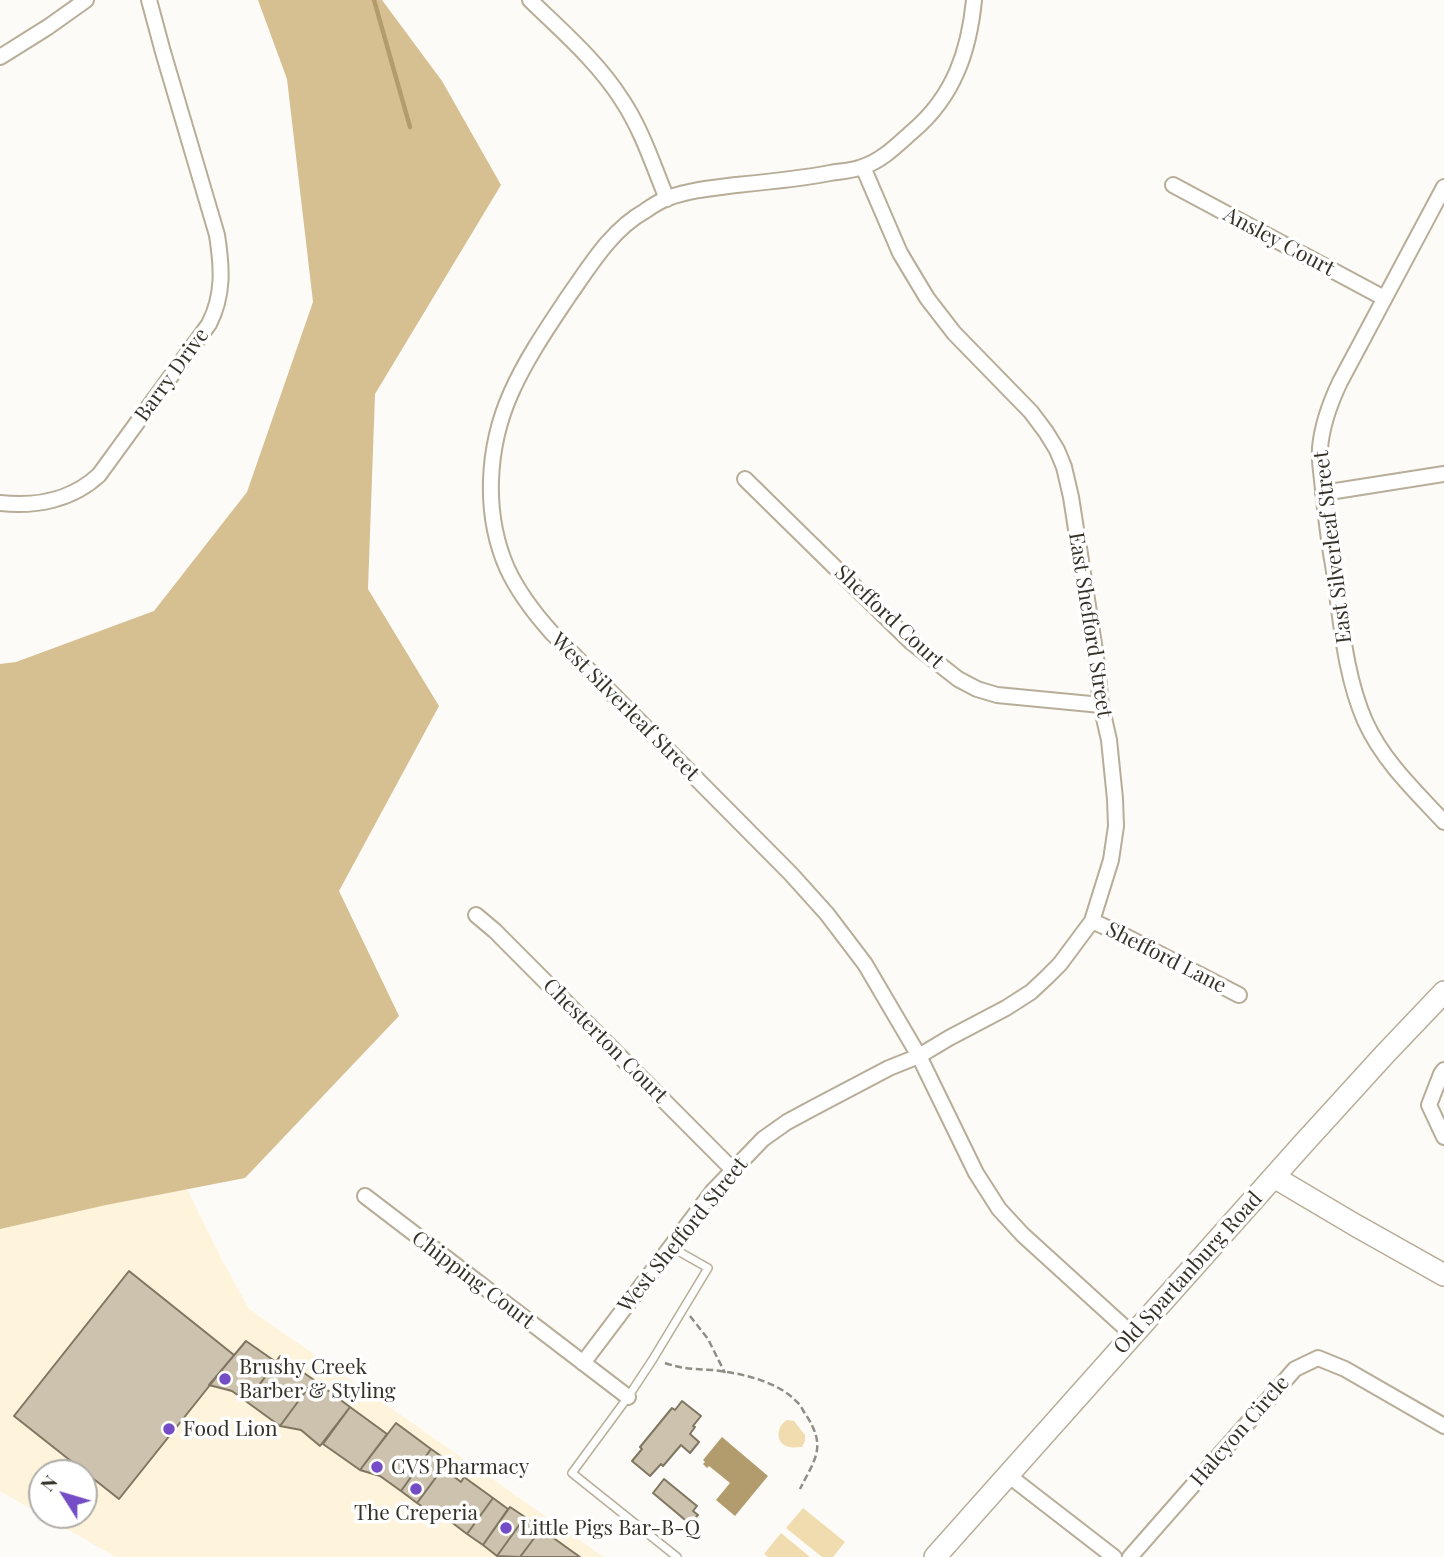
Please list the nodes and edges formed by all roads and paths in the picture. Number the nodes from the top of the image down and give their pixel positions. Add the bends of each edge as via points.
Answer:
1 (86, 0) edge
2 (149, 0) edge
3 (530, 0) edge
4 (974, 0) edge
5 (0, 57) edge
6 (863, 167) junction
7 (1173, 185) dead end
8 (1444, 187) edge
9 (667, 199) junction
10 (1384, 298) junction
11 (1444, 474) edge
12 (746, 479) dead end
13 (1323, 493) junction
14 (0, 503) edge
15 (1101, 705) junction
16 (1444, 822) edge
17 (476, 915) dead end
18 (1092, 921) junction
19 (1444, 992) edge
20 (1239, 995) dead end
21 (919, 1056) junction
22 (1444, 1070) edge
23 (1444, 1137) edge
24 (733, 1170) junction
25 (1274, 1177) junction
26 (365, 1196) dead end
27 (671, 1247) junction
28 (1444, 1275) edge
29 (684, 1308) junction
30 (1133, 1335) junction
31 (653, 1359) junction
32 (583, 1363) junction
33 (725, 1373) junction
34 (628, 1397) junction
35 (1444, 1426) edge
36 (1008, 1475) junction
37 (800, 1489) dead end
38 (677, 1557) edge
39 (935, 1557) edge
40 (1114, 1557) edge
41 (1130, 1557) edge

1 - 5 street
2 - 14 street, Barry Drive via 217,235 220,296 201,337 99,475 83,488 54,500
3 - 9 street via 585,54 623,101
4 - 6 street via 966,50 947,91 925,121 887,154
6 - 9 street, West Silverleaf Street via 695,190
6 - 15 street, East Shefford Street via 900,253 927,298 954,333 1031,412 1057,450 1071,497
7 - 10 street, Ansley Court
8 - 10 street, East Silverleaf Street
9 - 21 street, West Silverleaf Street via 641,213 603,248 557,313 511,392 492,461 492,510 501,549 519,591 552,634 827,914 865,964
10 - 13 street, East Silverleaf Street via 1332,398 1321,434
11 - 13 street
12 - 15 street, Shefford Court via 911,642 958,679 997,695
13 - 16 street, East Silverleaf Street via 1354,693 1382,750
15 - 18 street, East Shefford Street via 1116,826
17 - 24 street, Chesterton Court
18 - 20 street, Shefford Lane
18 - 21 street, East Shefford Street via 1060,964 1031,992
19 - 25 street, Old Spartanburg Road
21 - 24 street, West Shefford Street via 787,1122 762,1139
21 - 30 street, West Silverleaf Street via 976,1173 999,1209
22 - 23 street via 1429,1105
24 - 27 street, West Shefford Street
25 - 28 street
25 - 30 street, Old Spartanburg Road
26 - 32 street, Chipping Court
27 - 29 lane via 708,1268
27 - 32 street, West Shefford Street
29 - 31 lane
29 - 33 path via 708,1339
30 - 36 street, Old Spartanburg Road
31 - 33 path via 680,1368
31 - 34 lane
32 - 34 street
33 - 37 path via 779,1388 797,1402 812,1424 819,1446
34 - 38 lane via 572,1473
35 - 41 street, Halcyon Circle via 1318,1358 1295,1369
36 - 39 street, Old Spartanburg Road
36 - 40 street

